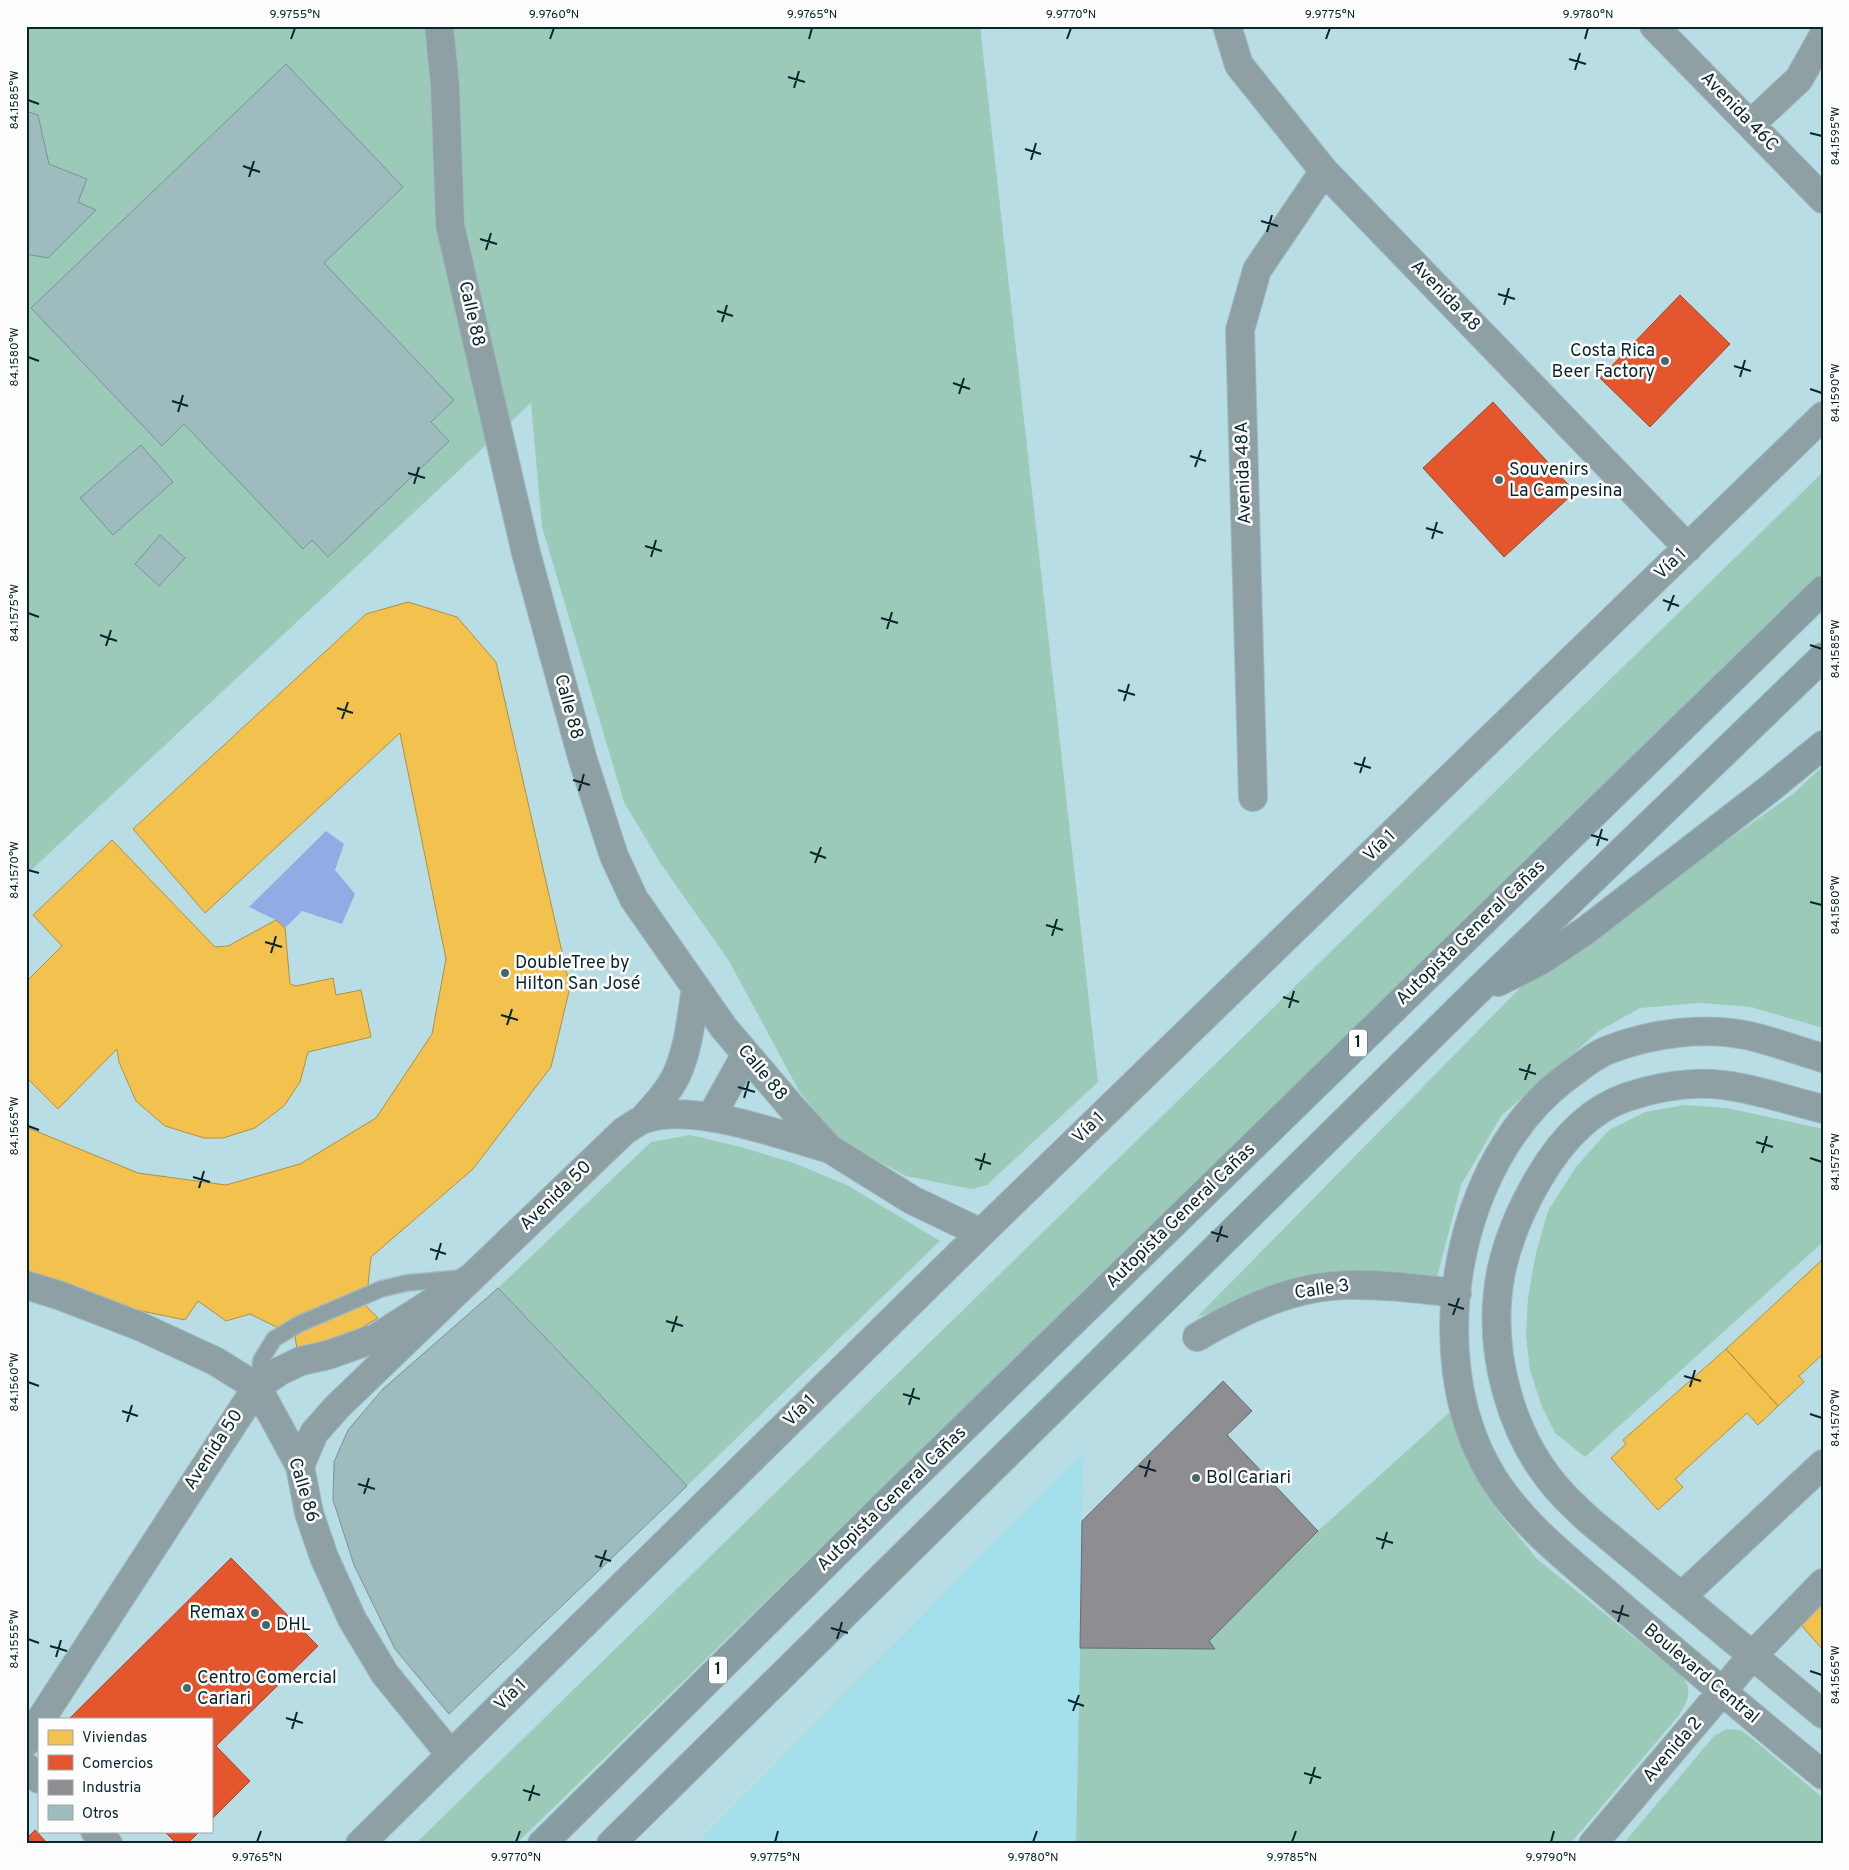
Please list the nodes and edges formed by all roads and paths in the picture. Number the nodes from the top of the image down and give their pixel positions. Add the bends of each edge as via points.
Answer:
1 (438, 26) edge
2 (1227, 26) edge
3 (1654, 26) edge
4 (1823, 36) edge
5 (1751, 124) junction
6 (1324, 171) junction
7 (1823, 199) edge
8 (1823, 416) edge
9 (1688, 548) junction
10 (1823, 590) edge
11 (1823, 657) edge
12 (1823, 745) edge
13 (1253, 797) dead end
14 (696, 988) junction
15 (1472, 995) junction
16 (746, 1054) junction
17 (1823, 1058) edge
18 (1823, 1109) edge
19 (711, 1117) junction
20 (643, 1119) junction
21 (830, 1149) junction
22 (981, 1233) junction
23 (1460, 1267) junction
24 (1501, 1272) junction
25 (472, 1277) junction
26 (26, 1285) edge
27 (1457, 1293) junction
28 (1197, 1337) dead end
29 (1497, 1338) junction
30 (1454, 1339) junction
31 (257, 1387) junction
32 (1823, 1464) edge
33 (300, 1466) junction
34 (1823, 1584) edge
35 (1682, 1597) junction
36 (1752, 1656) junction
37 (1723, 1693) junction
38 (1823, 1714) edge
39 (42, 1718) edge
40 (38, 1724) edge
41 (26, 1742) edge
42 (450, 1754) junction
43 (26, 1767) edge
44 (1823, 1775) edge
45 (38, 1778) edge
46 (96, 1832) edge
47 (108, 1844) edge
48 (360, 1844) edge
49 (542, 1844) edge
50 (611, 1844) edge
51 (1593, 1844) edge

1 - 14 street, Calle 88 via 445,85 450,226 526,554 582,757 614,856 634,899
2 - 6 street, Avenida 48 via 1239,65
3 - 5 street, Avenida 46C
4 - 5 street via 1799,79
5 - 7 street, Avenida 46C
6 - 9 street, Avenida 48
6 - 13 street, Avenida 48A via 1258,270 1240,330
8 - 9 street, Vía 1
9 - 22 street, Vía 1
10 - 49 highway, Autopista General Cañas / 1
11 - 15 highway
12 - 15 highway via 1573,939 1540,961
14 - 16 street, Calle 88
14 - 20 street, Avenida 50 via 687,1044 676,1076 660,1101
15 - 50 highway
16 - 19 street
16 - 21 street, Calle 88
17 - 23 street, Boulevard Central via 1748,1036 1724,1032 1680,1032 1606,1051 1587,1061 1532,1109 1491,1168 1477,1204
18 - 24 street via 1732,1086 1702,1084 1678,1084 1608,1105 1566,1140 1549,1162 1523,1206
19 - 20 street, Avenida 50 via 673,1114
19 - 21 street, Avenida 50
20 - 25 street, Avenida 50 via 624,1131
21 - 22 street, Calle 88 via 912,1200
22 - 42 street, Vía 1
23 - 24 street
23 - 27 street, Boulevard Central
24 - 29 street
25 - 31 street, Avenida 50 via 376,1338 301,1361 266,1378
25 - 31 lane via 406,1283 380,1289 299,1324 274,1339 260,1360
25 - 33 street, Avenida 50 via 337,1407 314,1433
26 - 31 street, Calle 86 via 139,1326 215,1361
27 - 28 street, Calle 3 via 1378,1285 1316,1288 1261,1304
27 - 30 street, Boulevard Central
29 - 30 street
29 - 35 street via 1506,1389 1526,1442 1541,1466 1564,1496 1590,1521
30 - 37 street, Boulevard Central via 1454,1361 1465,1417 1487,1468 1504,1496 1538,1534
31 - 33 street, Calle 86
31 - 39 street, Avenida 50
32 - 35 street
33 - 42 street, Calle 86 via 324,1557 352,1619 385,1674
34 - 36 street, Avenida 2
35 - 36 street
36 - 37 street, Avenida 2
36 - 38 street
37 - 44 street, Boulevard Central
37 - 51 street, Avenida 2
40 - 41 street
42 - 48 street, Vía 1
43 - 45 street
46 - 47 street

